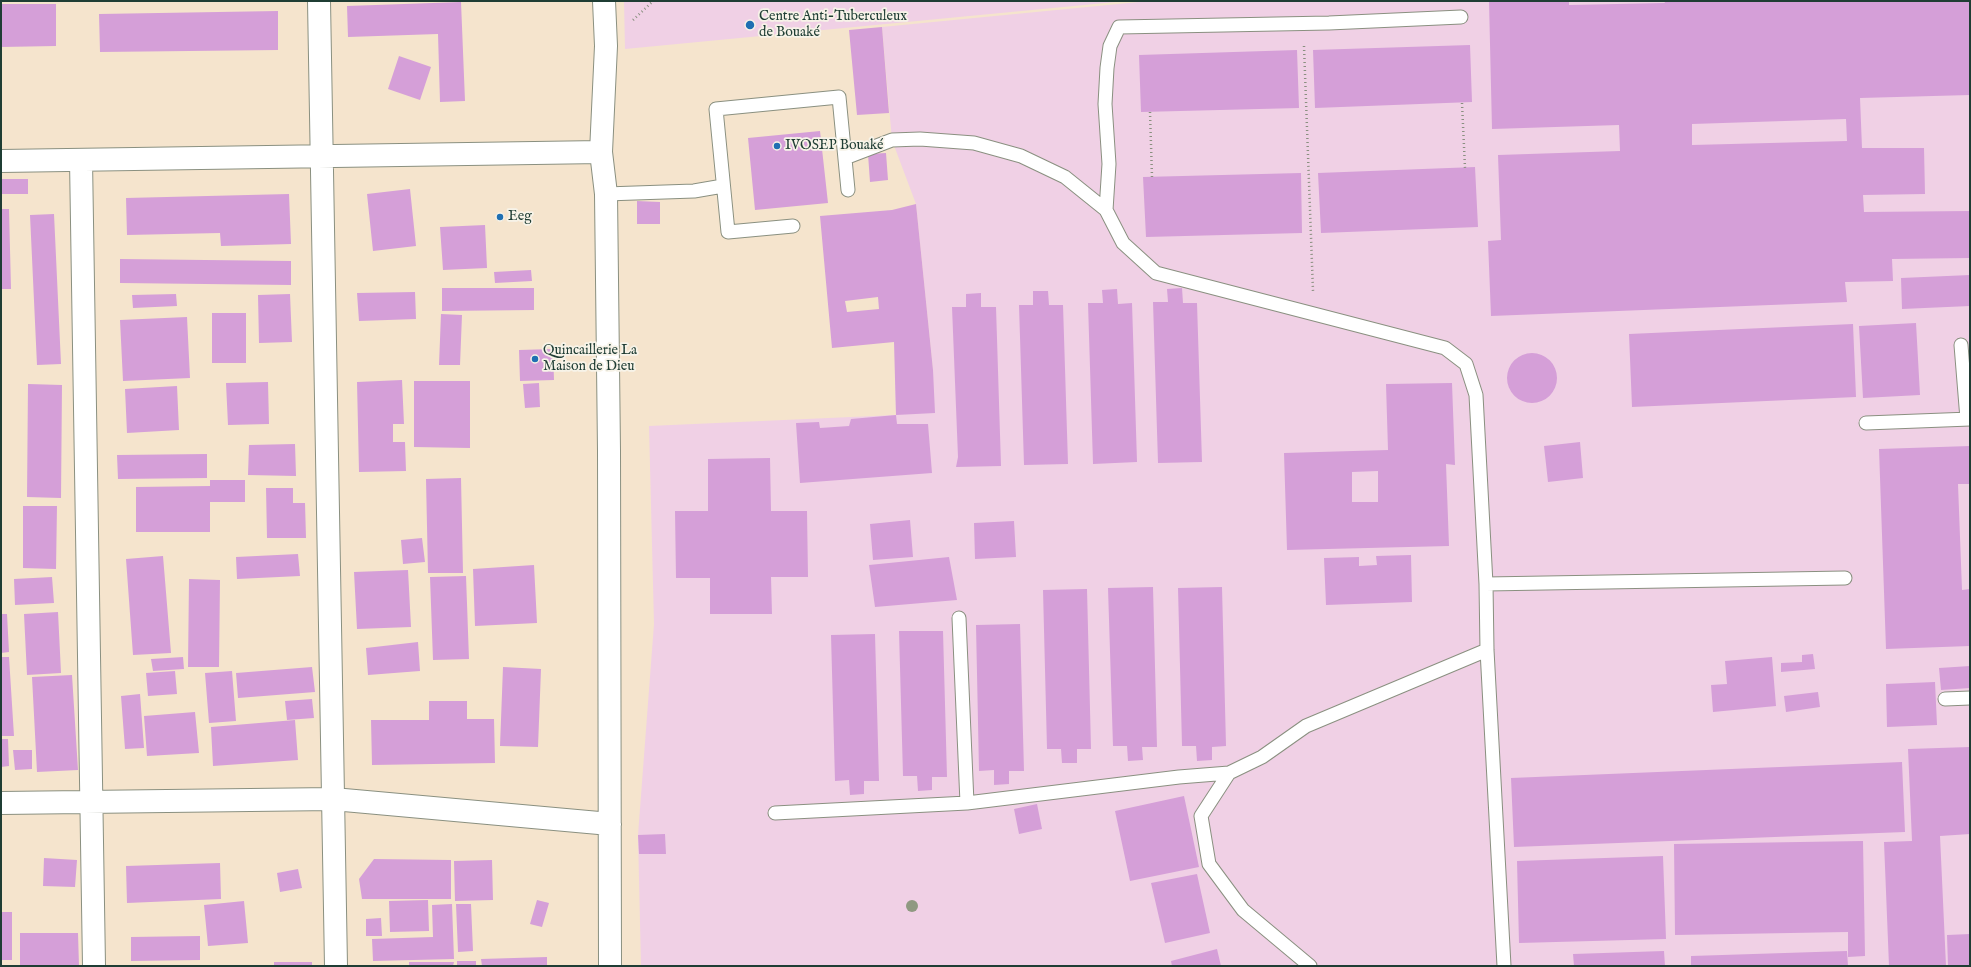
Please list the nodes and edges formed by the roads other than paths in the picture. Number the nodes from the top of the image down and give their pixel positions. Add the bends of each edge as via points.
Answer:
1 (319, 1) edge
2 (604, 1) edge
3 (1461, 17) dead end
4 (601, 152) junction
5 (321, 156) junction
6 (845, 158) junction
7 (80, 160) junction
8 (1, 161) edge
9 (723, 186) junction
10 (848, 190) dead end
11 (606, 194) junction
12 (1106, 210) junction
13 (793, 226) dead end
14 (1961, 344) dead end
15 (1969, 419) edge
16 (1866, 423) dead end
17 (1846, 578) dead end
18 (1486, 584) junction
19 (959, 618) dead end
20 (1486, 650) junction
21 (1970, 698) edge
22 (1945, 699) dead end
23 (1229, 773) junction
24 (333, 799) junction
25 (91, 802) junction
26 (1, 803) edge
27 (967, 803) junction
28 (775, 813) dead end
29 (610, 824) junction
30 (94, 966) edge
31 (336, 966) edge
32 (610, 966) edge
33 (1310, 966) edge
34 (1504, 966) edge

1 - 5 street
2 - 4 street via 606,46
3 - 12 lane via 1303,24 1119,26 1110,46 1107,68 1105,104 1109,164
4 - 5 street
4 - 11 street
5 - 7 street
5 - 24 street
6 - 9 lane via 839,97 716,109
6 - 10 lane
6 - 12 lane via 892,140 920,139 974,143 1022,156 1065,177
7 - 8 street
7 - 25 street
9 - 11 lane via 694,191
9 - 13 lane via 728,232
11 - 29 street
12 - 18 lane via 1123,243 1156,273 1445,348 1466,364 1476,395
14 - 15 lane
15 - 16 lane
17 - 18 lane
18 - 20 lane
19 - 27 lane
20 - 23 lane via 1306,726 1262,756
20 - 34 lane
21 - 22 lane
23 - 27 lane
23 - 33 lane via 1201,816 1209,864 1243,910
24 - 25 street
24 - 29 street
24 - 31 street
25 - 26 street
25 - 30 street
27 - 28 lane
29 - 32 street

